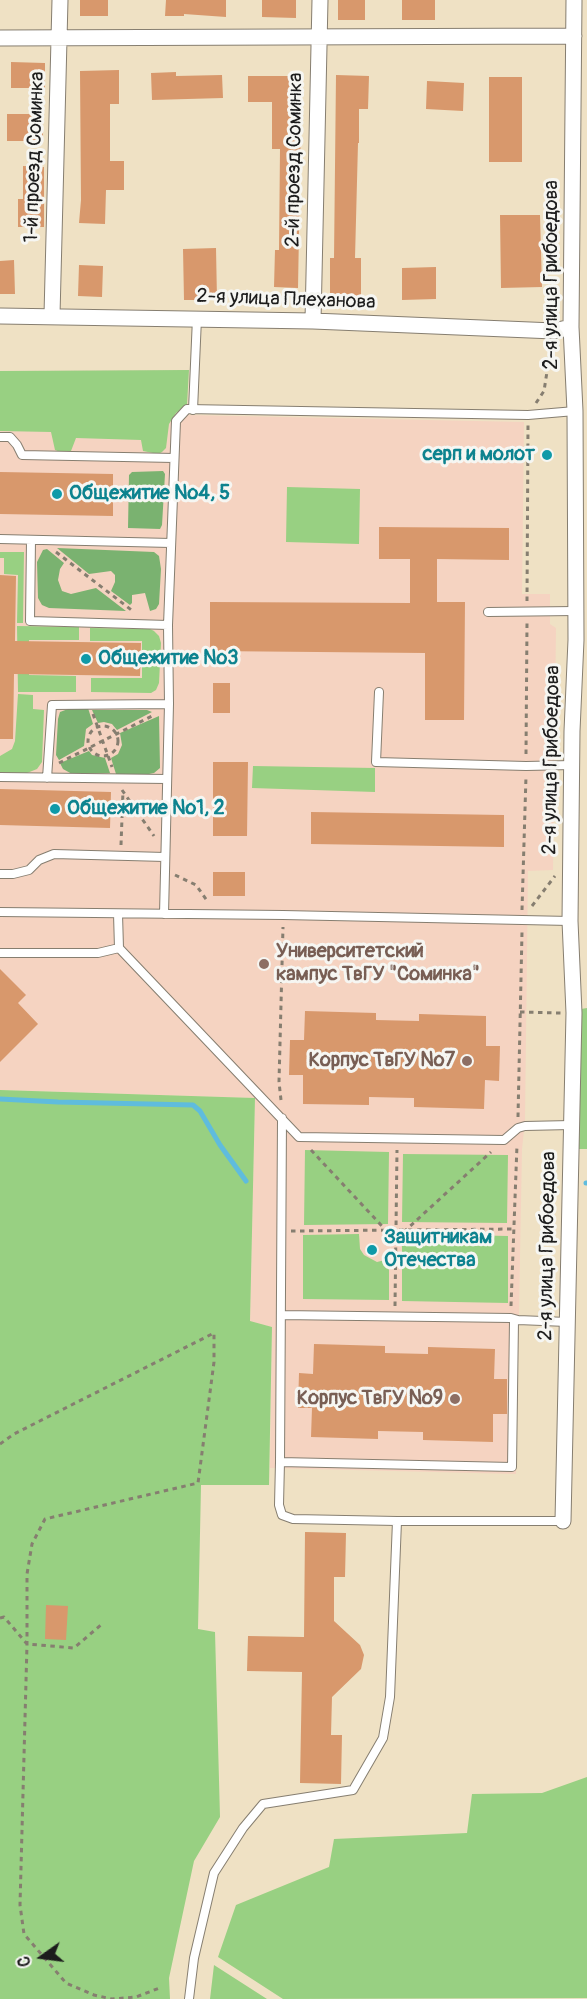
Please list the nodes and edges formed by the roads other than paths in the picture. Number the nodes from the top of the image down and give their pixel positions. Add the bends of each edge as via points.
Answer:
1 (60, 0) edge
2 (320, 0) edge
3 (574, 0) edge
4 (574, 36) junction
5 (319, 37) junction
6 (0, 38) edge
7 (59, 38) junction
8 (0, 315) edge
9 (52, 315) junction
10 (197, 318) junction
11 (313, 321) junction
12 (571, 327) junction
13 (193, 410) junction
14 (575, 411) junction
15 (0, 437) edge
16 (174, 458) junction
17 (0, 539) edge
18 (31, 540) junction
19 (171, 543) junction
20 (575, 611) junction
21 (488, 612) dead end
22 (168, 625) junction
23 (581, 640) edge
24 (379, 692) dead end
25 (169, 704) junction
26 (572, 765) junction
27 (0, 777) edge
28 (49, 778) junction
29 (167, 779) junction
30 (165, 857) junction
31 (0, 874) edge
32 (0, 912) edge
33 (118, 914) junction
34 (164, 914) junction
35 (570, 921) junction
36 (119, 948) junction
37 (0, 953) edge
38 (282, 1118) junction
39 (571, 1125) junction
40 (281, 1315) junction
41 (512, 1319) junction
42 (567, 1322) junction
43 (280, 1462) junction
44 (397, 1521) junction
45 (563, 1521) joint
46 (189, 1999) edge

1 - 7 street, 1-й проезд Соминка
2 - 5 street, 2-й проезд Соминка
3 - 4 street, 2-я улица Грибоедова
4 - 5 street
4 - 12 street, 2-я улица Грибоедова
5 - 7 street
5 - 11 street, 2-й проезд Соминка
6 - 7 street
7 - 9 street, 1-й проезд Соминка
8 - 9 street, 2-я улица Плеханова
9 - 10 street, 2-я улица Плеханова
10 - 11 street, 2-я улица Плеханова
10 - 13 lane
11 - 12 street, 2-я улица Плеханова via 554,331
12 - 14 street, 2-я улица Грибоедова
13 - 14 lane via 528,415
13 - 16 lane via 187,410 176,421
14 - 20 street, 2-я улица Грибоедова
15 - 16 lane via 10,437 22,455
16 - 19 lane
17 - 18 lane
18 - 19 lane
18 - 22 lane via 30,621
19 - 22 lane
20 - 21 lane
20 - 23 street, 2-я улица Грибоедова
22 - 25 lane
23 - 26 street, 2-я улица Грибоедова
24 - 26 lane via 376,762
25 - 28 lane via 52,705
25 - 29 lane
26 - 35 street, 2-я улица Грибоедова
27 - 28 lane
28 - 29 lane
29 - 30 lane
30 - 31 lane via 54,854 39,860 29,870
30 - 34 lane
32 - 33 lane
33 - 34 lane
33 - 36 lane
34 - 35 lane
35 - 39 street, 2-я улица Грибоедова via 574,1013
36 - 37 lane via 98,953
36 - 38 lane
38 - 39 lane via 299,1137 504,1140 525,1126
38 - 40 lane
39 - 42 street, 2-я улица Грибоедова
40 - 41 lane
40 - 43 lane
41 - 42 lane
41 - 43 lane via 512,1467
42 - 45 street, 2-я улица Грибоедова
43 - 44 lane via 278,1496 282,1515 293,1519
44 - 45 lane
44 - 46 lane via 390,1697 384,1738 353,1790 264,1804 243,1828 214,1873 194,1958

